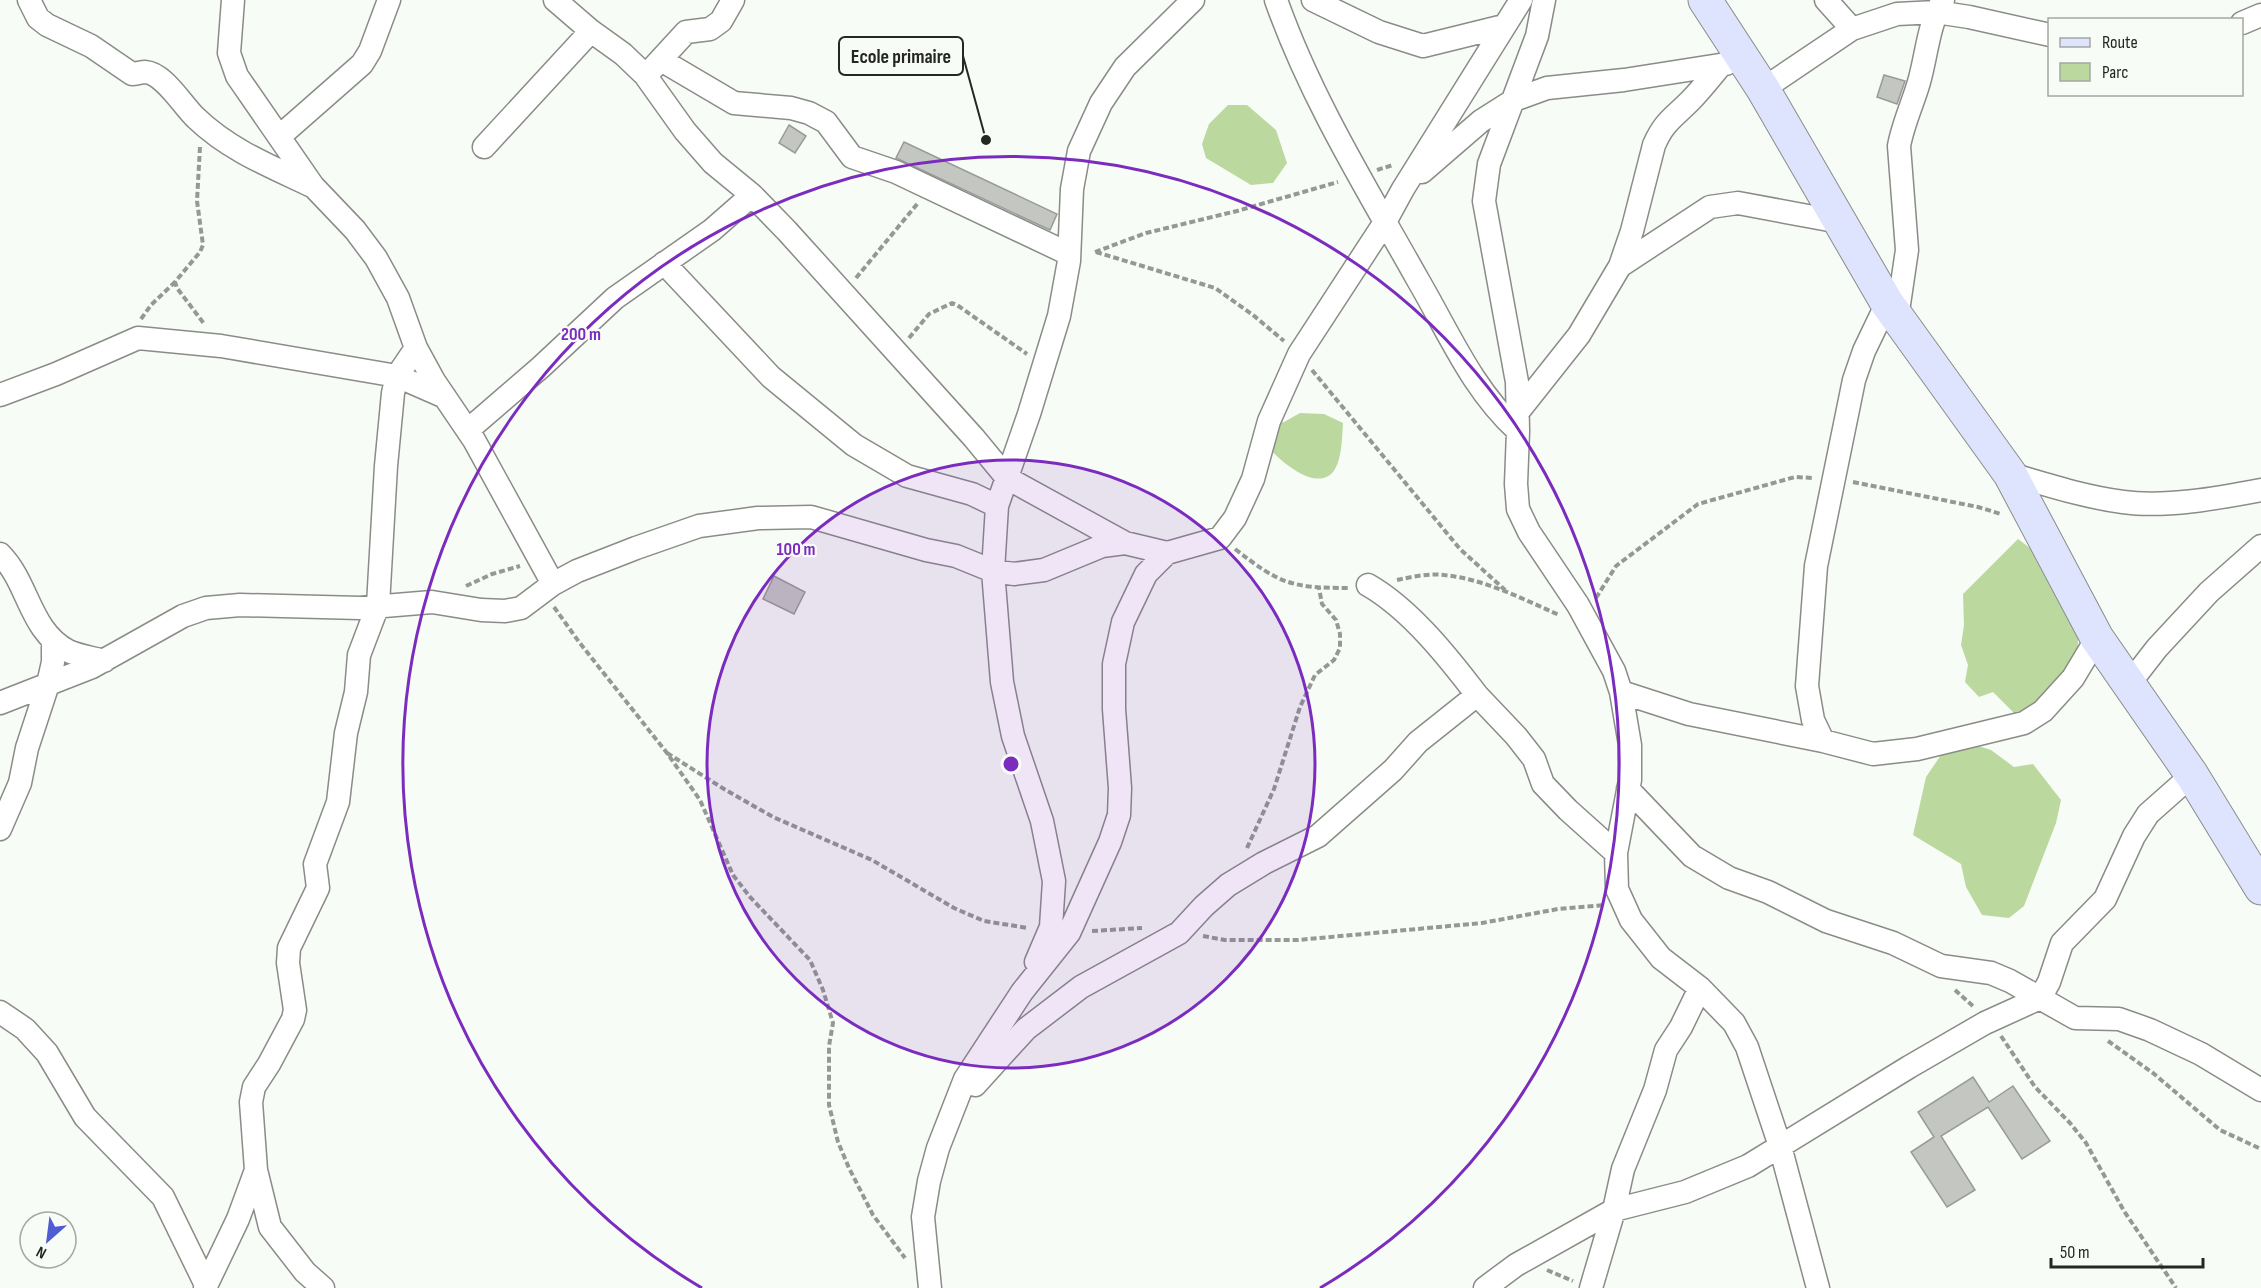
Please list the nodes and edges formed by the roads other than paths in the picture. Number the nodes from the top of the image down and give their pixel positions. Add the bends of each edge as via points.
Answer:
1 (29, 0) edge
2 (232, 0) edge
3 (389, 0) edge
4 (555, 0) edge
5 (733, 0) edge
6 (1193, 0) edge
7 (1276, 0) edge
8 (1313, 0) edge
9 (1521, 0) edge
10 (1544, 0) edge
11 (1705, 0) edge
12 (1826, 0) edge
13 (1940, 6) edge
14 (2261, 15) edge
15 (2243, 22) edge
16 (1504, 26) junction
17 (1852, 29) junction
18 (591, 31) junction
19 (2048, 35) edge
20 (1733, 63) junction
21 (653, 68) junction
22 (1763, 89) junction
23 (1514, 100) junction
24 (280, 136) junction
25 (484, 147) dead end
26 (313, 186) junction
27 (1403, 189) junction
28 (752, 195) junction
29 (1385, 222) junction
30 (1840, 222) junction
31 (1069, 258) junction
32 (664, 263) junction
33 (1620, 266) junction
34 (1892, 310) junction
35 (416, 348) junction
36 (397, 376) junction
37 (0, 395) edge
38 (446, 397) junction
39 (1518, 421) junction
40 (468, 430) junction
41 (2010, 474) junction
42 (1007, 478) junction
43 (2261, 490) edge
44 (997, 506) junction
45 (1125, 543) junction
46 (2261, 546) edge
47 (1167, 553) junction
48 (0, 554) edge
49 (993, 571) junction
50 (1368, 585) road end
51 (549, 587) junction
52 (378, 605) junction
53 (2097, 638) junction
54 (53, 641) junction
55 (104, 661) junction
56 (48, 684) junction
57 (2129, 684) junction
58 (1621, 692) junction
59 (1477, 695) junction
60 (0, 703) edge
61 (1823, 741) junction
62 (2192, 775) junction
63 (1628, 789) junction
64 (0, 829) edge
65 (1616, 853) junction
66 (2261, 888) edge
67 (1059, 932) junction
68 (1700, 988) junction
69 (2040, 998) junction
70 (0, 1012) edge
71 (2261, 1090) edge
72 (953, 1111) junction
73 (1780, 1146) junction
74 (256, 1170) junction
75 (1614, 1210) junction
76 (206, 1286) edge
77 (1585, 1286) edge
78 (322, 1288) edge
79 (930, 1288) edge
80 (1485, 1288) edge
81 (1818, 1288) edge

1 - 26 street via 38,18 47,25 91,46 132,74 147,72 155,76 195,117 237,149
2 - 24 street via 229,52 237,76
3 - 24 street via 362,64
4 - 18 street
5 - 21 street via 720,21 710,28 686,32
6 - 31 street via 1125,67 1101,103 1079,151 1072,189
7 - 29 street via 1319,100
8 - 16 street via 1379,32 1423,46
9 - 16 street
10 - 23 street via 1537,36
11 - 20 street
12 - 17 street
13 - 17 street via 1897,14
13 - 19 street via 1969,17
13 - 34 street via 1901,133 1907,250
14 - 15 street
16 - 27 street
17 - 22 street
18 - 21 street via 623,54
18 - 25 street
20 - 22 street
20 - 23 street via 1547,88
20 - 33 street via 1666,122 1659,133
21 - 28 street via 685,131 713,163
21 - 31 street via 734,103 809,113 826,122 852,157 896,172
22 - 30 street
23 - 27 street via 1481,121
23 - 39 street via 1489,164 1484,201 1517,382
24 - 26 street
26 - 35 street via 376,258 398,298
27 - 29 street
28 - 32 street via 712,230
28 - 42 street
29 - 39 street via 1462,362 1504,418
29 - 47 street via 1299,354 1269,421 1253,479 1235,518 1220,538
30 - 33 street via 1738,203 1724,204 1710,207
30 - 34 street
31 - 42 street via 1059,316
32 - 40 street via 615,298
32 - 44 street via 771,377 854,445 907,476 972,494
33 - 39 street via 1579,335
34 - 41 street
34 - 61 street via 1863,351 1857,370 1816,566 1807,686
35 - 36 street
35 - 38 street
36 - 37 street via 221,346 138,338
36 - 38 street
36 - 52 street via 386,466
38 - 40 street
39 - 58 street via 1518,509 1583,614
40 - 51 street
41 - 43 street via 2125,503 2164,504
41 - 53 street
42 - 44 street
42 - 45 street
44 - 49 street
45 - 47 street
45 - 49 street via 1102,546 1044,570 1014,574
46 - 57 street via 2209,592
47 - 67 street via 1146,574 1123,622 1114,664 1119,815 1110,842
48 - 54 street
49 - 51 street via 956,556 811,517 793,516 699,526 577,571
49 - 67 street via 1002,682 1013,736 1042,821
50 - 59 street via 1441,647
51 - 52 street via 521,608 505,612 432,602
52 - 55 street via 206,608 183,615
52 - 74 street via 359,655 338,802 315,864 318,888 289,948 293,1018 254,1087 251,1102
53 - 57 street
53 - 61 street via 2073,678 2043,711 2024,723 1917,749 1873,754
54 - 55 street via 71,652
54 - 56 street
55 - 56 street
56 - 60 street
56 - 64 street via 20,783
57 - 62 street
58 - 61 street via 1689,714
58 - 63 street via 1630,745
59 - 65 street via 1534,759 1543,784
59 - 72 street via 1418,742 1393,770 1318,836 1228,885 1179,933 1081,987 1026,1029
62 - 66 street
62 - 69 street via 2148,814 2105,899 2062,944
63 - 65 street
63 - 69 street via 1692,856 1729,878 1941,966 1991,973
65 - 68 street via 1617,889 1632,920 1661,958
67 - 72 street via 966,1079
68 - 73 street via 1734,1023 1747,1047
68 - 75 street via 1666,1050 1655,1090 1623,1169
69 - 71 street via 2075,1018 2119,1019 2150,1030 2201,1054
69 - 73 street via 1909,1066
70 - 76 street via 26,1029 47,1053 85,1117 163,1197
72 - 79 street via 938,1148 923,1217
73 - 75 street via 1748,1166 1685,1192
73 - 81 street
74 - 76 street via 238,1220
74 - 78 street via 270,1227
75 - 77 street
75 - 80 street via 1524,1260

